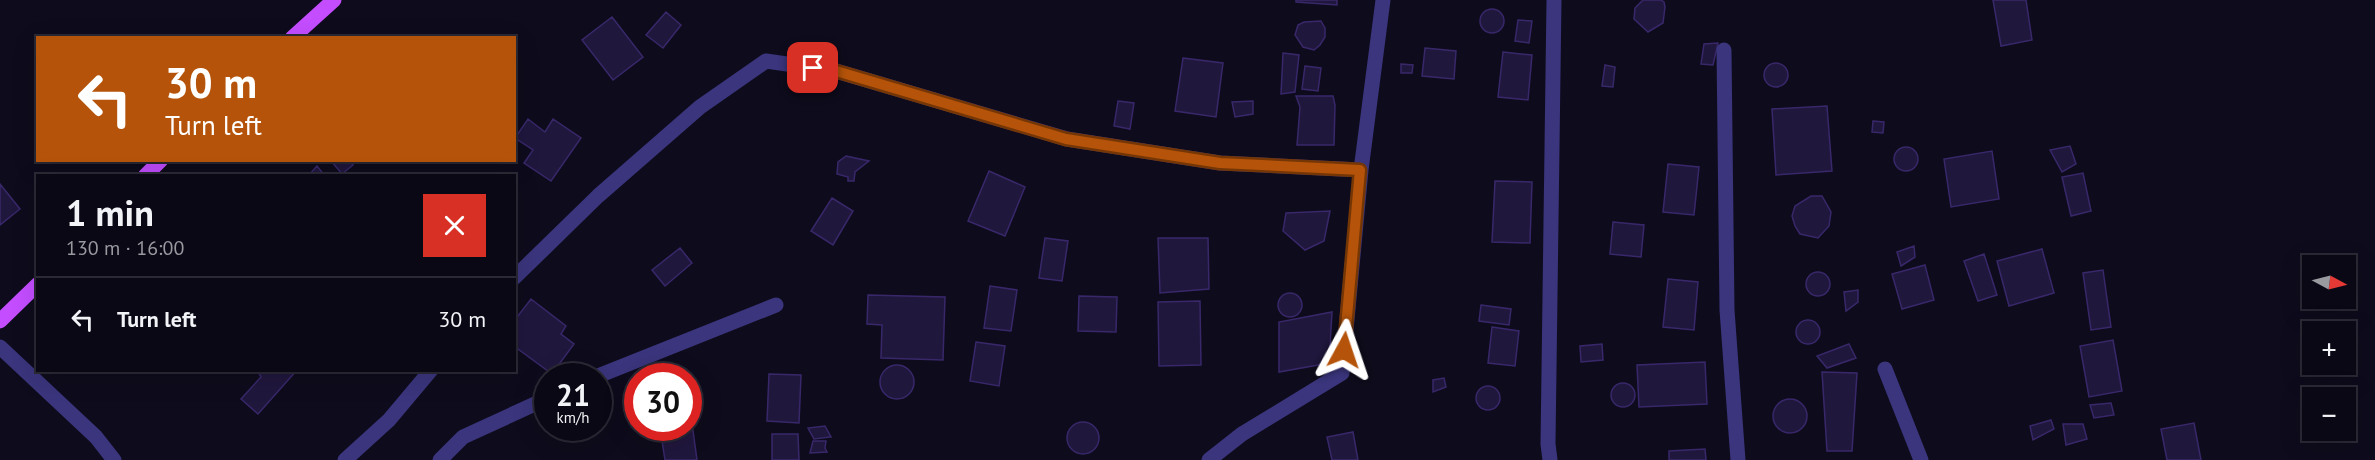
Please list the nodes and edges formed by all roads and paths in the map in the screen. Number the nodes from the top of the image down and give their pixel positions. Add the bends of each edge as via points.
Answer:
1 (334, 0) edge
2 (1383, 0) edge
3 (1554, 0) edge
4 (294, 36) edge
5 (1724, 50) dead end
6 (159, 162) edge
7 (1360, 170) junction
8 (147, 174) edge
9 (516, 276) edge
10 (36, 286) edge
11 (776, 305) dead end
12 (0, 321) edge
13 (0, 347) edge
14 (1885, 369) dead end
15 (612, 370) edge
16 (429, 372) edge
17 (534, 404) edge
18 (114, 460) edge
19 (345, 460) edge
20 (440, 460) edge
21 (1209, 460) edge
22 (1550, 460) edge
23 (1738, 460) edge
24 (1921, 460) edge

1 - 4 main road
2 - 7 street
3 - 22 street
5 - 23 street via 1726,310
6 - 8 main road
7 - 9 street via 1220,163 1066,139 836,71 766,61 700,108 598,196
7 - 21 street via 1342,373 1242,434
10 - 12 main road
11 - 15 street
13 - 18 street via 96,436
14 - 24 street
16 - 19 street via 390,420
17 - 20 street via 463,437

